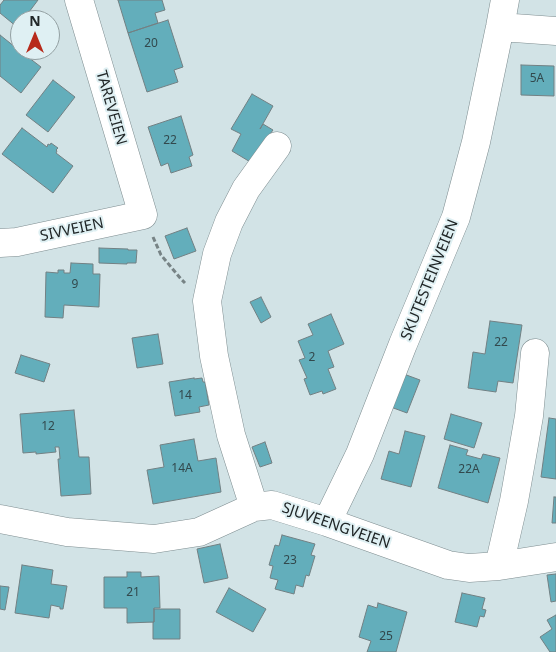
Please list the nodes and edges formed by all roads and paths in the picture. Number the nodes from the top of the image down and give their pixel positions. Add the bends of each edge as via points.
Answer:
1 (79, 0) edge
2 (505, 0) edge
3 (500, 27) junction
4 (556, 31) edge
5 (277, 146) dead end
6 (143, 215) junction
7 (0, 243) edge
8 (206, 301) junction
9 (535, 353) dead end
10 (254, 507) junction
11 (0, 519) edge
12 (327, 522) junction
13 (556, 557) edge
14 (499, 566) junction

1 - 6 street, TAREVEIEN
2 - 3 street, SKUTESTEINVEIEN
3 - 4 street
3 - 12 street, SKUTESTEINVEIEN via 476,142 456,217 360,454
5 - 8 street via 246,190 229,222 217,254
6 - 7 street, SIVVEIEN
6 - 8 path via 162,255 181,279
8 - 10 street via 231,435
9 - 14 street via 526,432
10 - 11 street, SJUVEENGVEIEN via 199,532 154,539 67,532
10 - 12 street, SJUVEENGVEIEN via 272,505
12 - 14 street, SJUVEENGVEIEN via 448,565 469,568
13 - 14 street, SJUVEENGVEIEN

